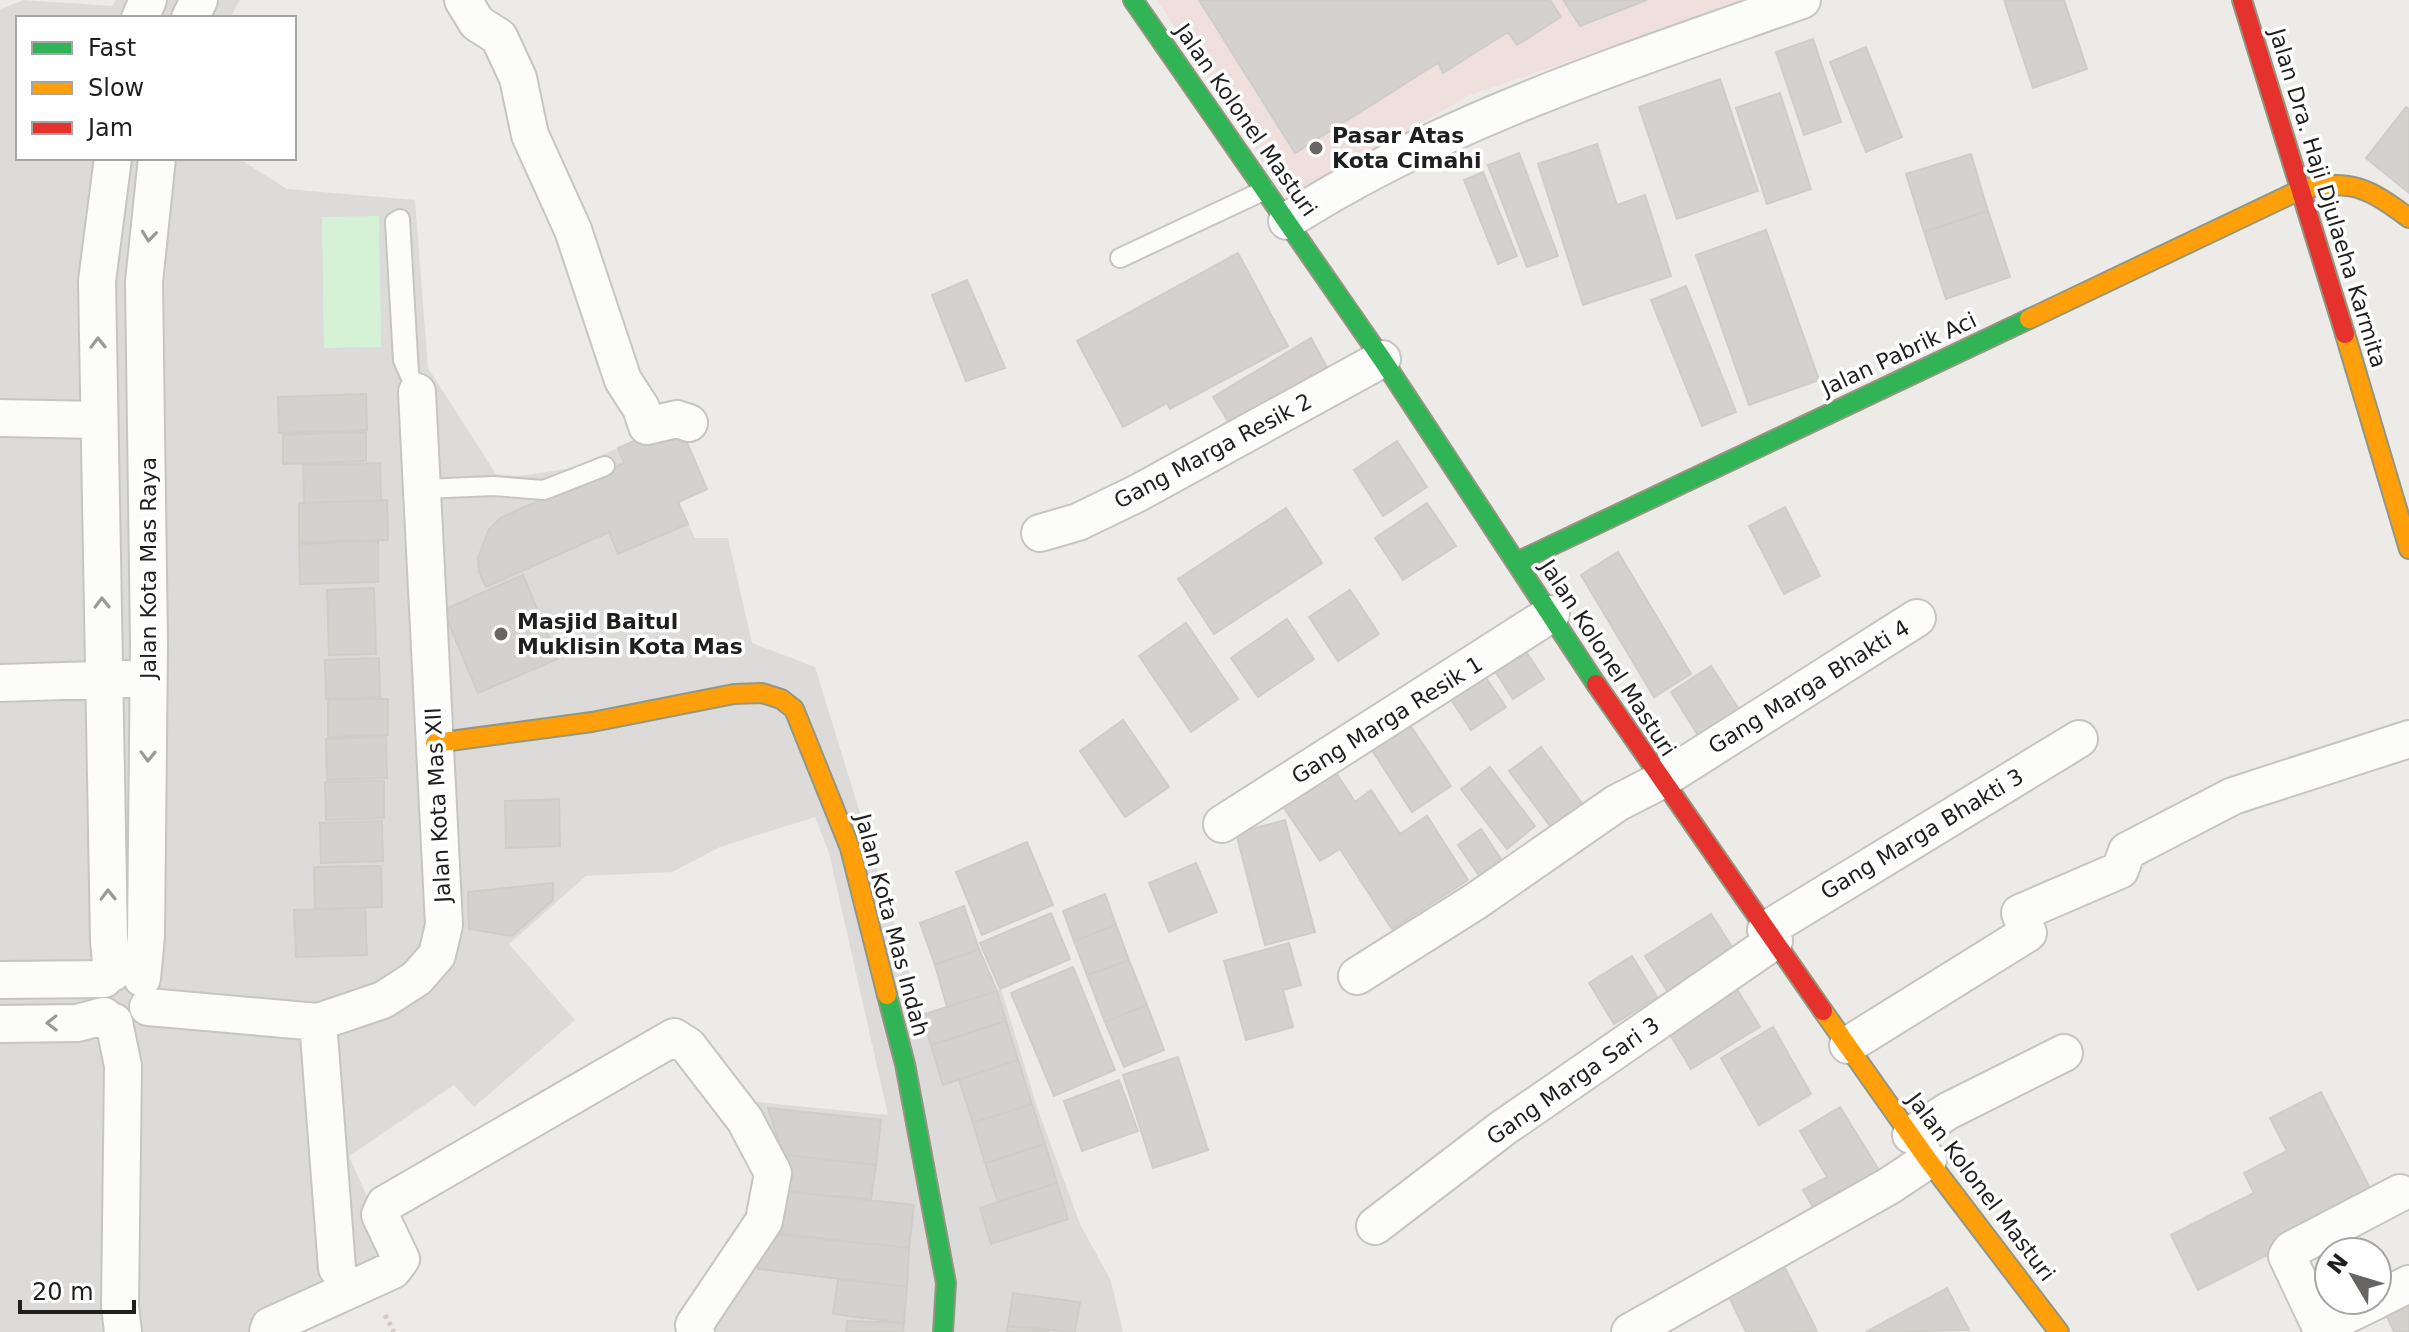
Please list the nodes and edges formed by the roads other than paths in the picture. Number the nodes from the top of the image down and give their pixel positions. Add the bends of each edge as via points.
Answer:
1 (463, 0) edge
2 (1133, 0) edge
3 (1802, 0) edge
4 (2242, 0) edge
5 (113, 160) edge
6 (157, 160) edge
7 (2302, 189) junction
8 (1265, 190) junction
9 (2409, 218) edge
10 (1287, 221) junction
11 (1120, 258) dead end
12 (1377, 362) junction
13 (413, 383) junction
14 (0, 418) edge
15 (99, 420) junction
16 (689, 423) dead end
17 (605, 466) dead end
18 (423, 489) junction
19 (1040, 533) dead end
20 (2409, 549) edge
21 (1517, 562) junction
22 (1551, 614) junction
23 (1917, 618) dead end
24 (149, 678) junction
25 (103, 681) junction
26 (0, 683) edge
27 (2079, 739) dead end
28 (2409, 739) edge
29 (435, 743) junction
30 (1660, 781) junction
31 (1222, 824) dead end
32 (1764, 944) junction
33 (1357, 976) dead end
34 (0, 980) edge
35 (126, 999) junction
36 (318, 1022) junction
37 (0, 1024) edge
38 (1848, 1045) junction
39 (2064, 1053) dead end
40 (1911, 1162) junction
41 (2400, 1193) dead end
42 (1375, 1226) dead end
43 (337, 1268) dead end
44 (2347, 1316) edge
45 (2323, 1329) edge
46 (123, 1332) edge
47 (268, 1332) edge
48 (696, 1332) edge
49 (943, 1332) edge
50 (1630, 1332) edge
51 (2059, 1332) edge

1 - 16 street via 477,23 499,37 518,78 530,135 573,230 623,380 647,426 677,419
2 - 8 main road, Jalan Kolonel Masturi
3 - 10 street via 1588,78 1411,152 1343,185
4 - 7 main road, Jalan Dra. Haji Djulaeha Karmita
15 -> 5 street, Jalan Kota Mas Raya via 97,281
6 -> 24 street, Jalan Kota Mas Raya via 144,282
7 - 9 main road, Jalan Pabrik Aci via 2346,180
7 - 20 main road, Jalan Dra. Haji Djulaeha Karmita
7 - 21 main road, Jalan Pabrik Aci
8 - 10 main road, Jalan Kolonel Masturi
8 - 11 lane
10 - 12 main road, Jalan Kolonel Masturi
12 - 19 street, Gang Marga Resik 2 via 1189,467 1078,522
12 - 21 main road, Jalan Kolonel Masturi
13 - 13 lane via 403,222 400,219 395,222 403,360
13 - 18 street, Jalan Kota Mas XII
14 - 15 street
25 -> 15 street, Jalan Kota Mas Raya
17 - 18 lane via 544,490
18 - 29 street, Jalan Kota Mas XII
21 - 22 main road, Jalan Kolonel Masturi
22 - 30 main road, Jalan Kolonel Masturi
22 - 31 street, Gang Marga Resik 1
23 - 30 street, Gang Marga Bhakti 4
24 - 25 street
24 -> 35 street, Jalan Kota Mas Raya via 146,936
25 - 26 street
35 -> 25 street, Jalan Kota Mas Raya
27 - 32 street, Gang Marga Bhakti 3
28 - 38 street via 2233,796 2127,851 2120,870 2020,913 2028,933
29 - 36 street, Jalan Kota Mas XII via 444,925 437,955 417,978 383,1000
29 - 49 main road, Jalan Kota Mas Indah via 592,722 734,694 762,693 794,709 850,848 905,1064 946,1283
30 - 32 main road, Jalan Kolonel Masturi
30 - 33 street, Gang Marga Bhakti 4 via 1617,803
32 - 38 main road, Jalan Kolonel Masturi
32 - 42 street, Gang Marga Sari 3 via 1503,1128
34 - 35 street
35 - 36 street, Jalan Kota Mas XII via 196,1014
35 -> 37 street via 77,1023
35 - 46 street
36 - 43 street
38 - 40 main road, Jalan Kolonel Masturi
39 - 40 street via 1948,1111
40 - 50 street
40 - 51 main road, Jalan Kolonel Masturi
41 - 45 street via 2287,1256
44 - 45 street
47 - 48 street via 270,1326 393,1270 401,1259 380,1215 385,1204 674,1037 688,1046 745,1120 773,1173 764,1221 694,1325

